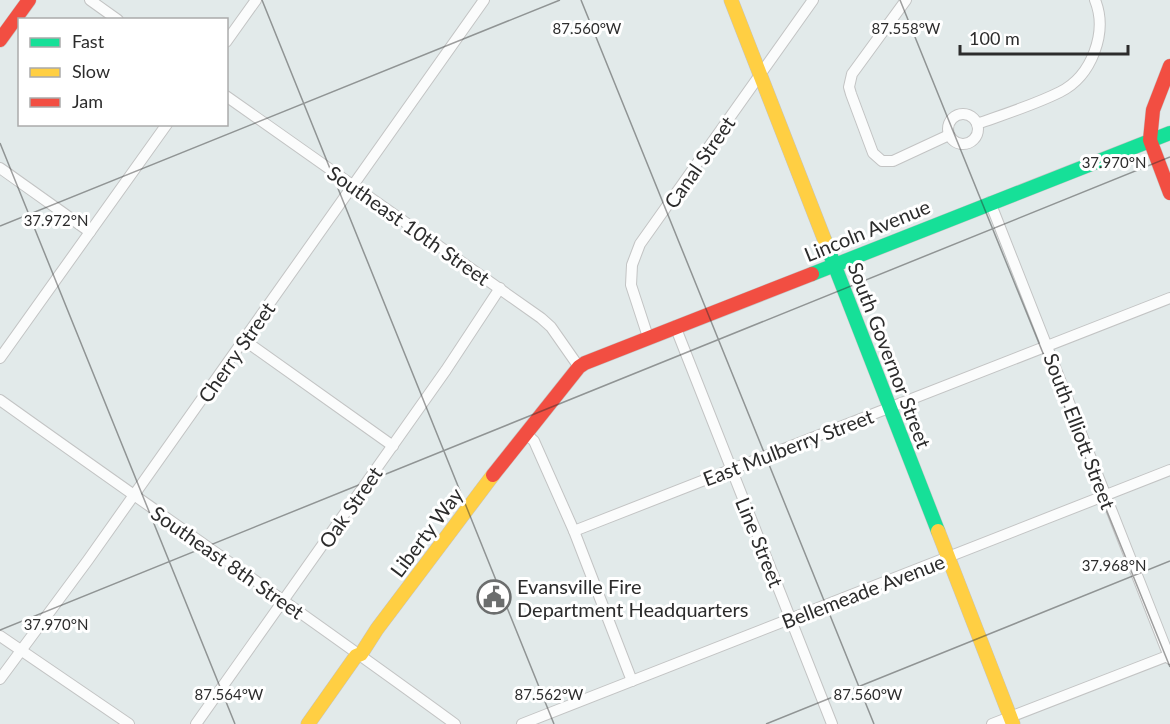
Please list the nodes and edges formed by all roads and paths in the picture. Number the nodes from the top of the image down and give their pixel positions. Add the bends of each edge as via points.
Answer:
1 (29, 0) edge
2 (90, 0) edge
3 (256, 0) edge
4 (484, 0) edge
5 (731, 0) edge
6 (813, 0) edge
7 (906, 0) edge
8 (1095, 0) edge
9 (114, 18) edge
10 (228, 39) edge
11 (0, 40) edge
12 (1170, 66) edge
13 (760, 76) junction
14 (228, 97) edge
15 (977, 124) junction
16 (166, 126) edge
17 (1170, 133) edge
18 (949, 135) junction
19 (1150, 140) junction
20 (0, 168) edge
21 (352, 186) junction
22 (1170, 193) edge
23 (990, 202) junction
24 (90, 232) junction
25 (834, 264) junction
26 (500, 288) junction
27 (1170, 298) edge
28 (675, 326) junction
29 (648, 337) junction
30 (244, 340) junction
31 (1048, 346) junction
32 (0, 358) edge
33 (579, 367) junction
34 (0, 400) edge
35 (889, 409) junction
36 (525, 433) junction
37 (393, 446) junction
38 (731, 470) junction
39 (1170, 470) edge
40 (135, 495) junction
41 (1105, 496) junction
42 (574, 531) junction
43 (948, 557) junction
44 (283, 602) junction
45 (791, 618) junction
46 (0, 636) edge
47 (20, 650) junction
48 (361, 654) junction
49 (1170, 656) edge
50 (0, 679) edge
51 (632, 681) junction
52 (1012, 720) edge
53 (129, 724) edge
54 (196, 724) edge
55 (308, 724) edge
56 (455, 724) edge
57 (522, 724) edge
58 (832, 724) edge
59 (992, 724) edge

1 - 11 street
2 - 9 street
3 - 10 street
4 - 21 street, Cherry Street
5 - 13 street, South Governor Street
6 - 13 street, Canal Street
7 - 18 street via 852,74 850,94 873,153 882,161 893,161
8 - 15 street via 1100,12 1098,43 1074,82 1062,92
12 - 19 street via 1153,110
13 - 25 street, South Governor Street
13 - 29 street, Canal Street via 640,244 632,265 632,285
14 - 21 street, Southeast 10th Street
15 - 18 street via 969,116 958,116 949,124
15 - 18 street via 977,135 969,144 957,143
16 - 24 street
17 - 19 street, Lincoln Avenue
19 - 22 street
19 - 23 street, Lincoln Avenue
20 - 24 street
21 - 26 street, Southeast 10th Street
21 - 30 street, Cherry Street
23 - 25 street, Lincoln Avenue
23 - 31 street, South Elliott Street
24 - 32 street
25 - 28 street, Lincoln Avenue
25 - 35 street, South Governor Street
26 - 33 street, Southeast 10th Street via 542,318
26 - 37 street, Oak Street
27 - 31 street, East Mulberry Street
28 - 29 street, Lincoln Avenue
28 - 38 street, Line Street
29 - 33 street, Lincoln Avenue
30 - 37 street
30 - 40 street, Cherry Street
31 - 35 street, East Mulberry Street
31 - 41 street, South Elliott Street
33 - 36 street, Liberty Way
34 - 40 street, Southeast 8th Street
35 - 38 street, East Mulberry Street
35 - 43 street, South Governor Street
36 - 42 street via 534,441
36 - 48 street, Liberty Way
37 - 44 street, Oak Street
38 - 42 street, East Mulberry Street
38 - 45 street, Line Street
39 - 41 street, Bellemeade Avenue
40 - 44 street, Southeast 8th Street
40 - 47 street, Cherry Street
41 - 43 street, Bellemeade Avenue
41 - 49 street, South Elliott Street
42 - 51 street
43 - 45 street, Bellemeade Avenue
43 - 52 street, South Governor Street
44 - 48 street, Southeast 8th Street
44 - 54 street, Oak Street
45 - 51 street, Bellemeade Avenue
45 - 58 street, Line Street
46 - 47 street
47 - 50 street, Cherry Street
47 - 53 street
48 - 55 street, Liberty Way
48 - 56 street, Southeast 8th Street
49 - 52 street
51 - 57 street, Bellemeade Avenue
52 - 59 street

